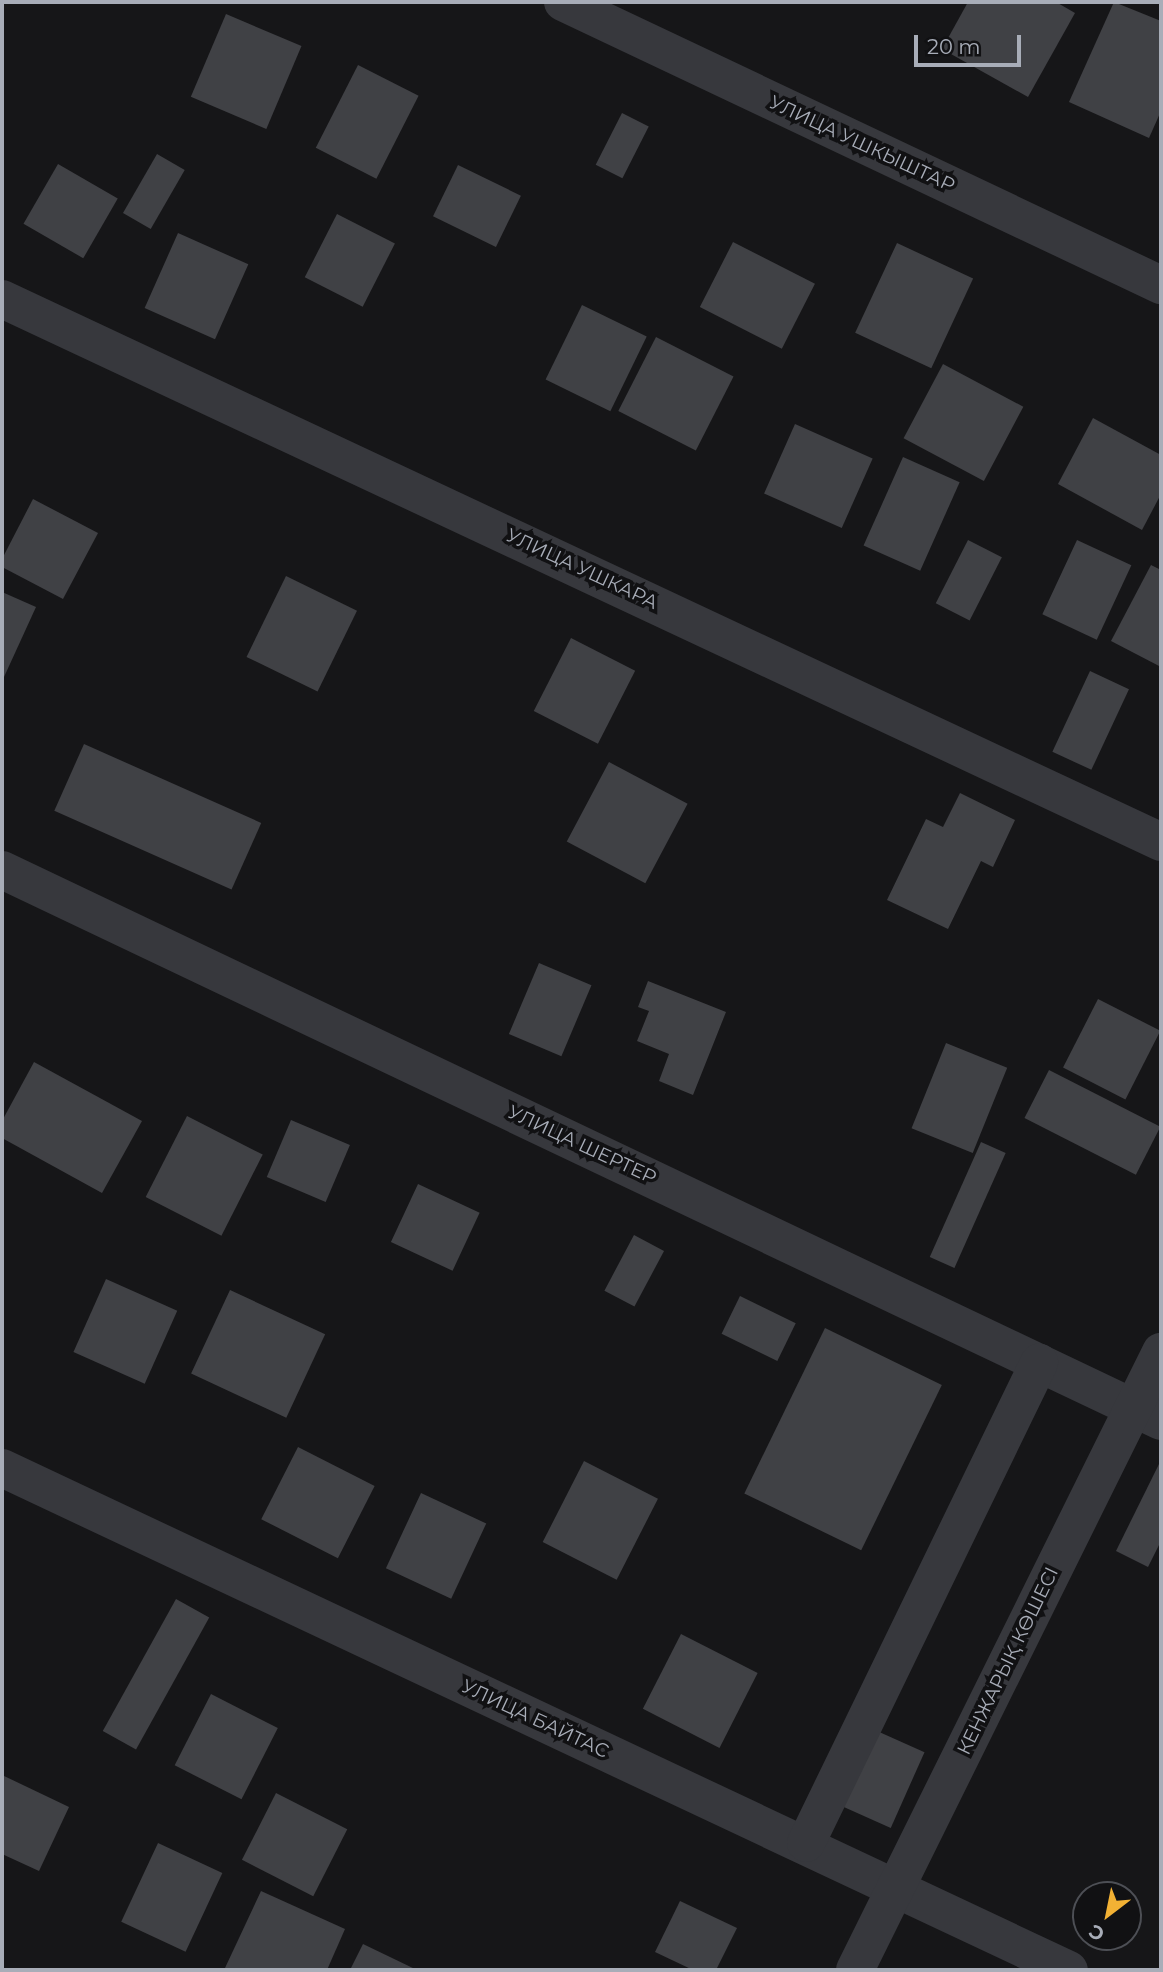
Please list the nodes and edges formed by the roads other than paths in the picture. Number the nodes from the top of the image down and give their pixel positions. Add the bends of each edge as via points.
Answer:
1 (563, 2) edge
2 (1161, 285) edge
3 (2, 299) edge
4 (1161, 842) edge
5 (2, 870) edge
6 (1161, 1352) edge
7 (1039, 1363) junction
8 (1147, 1414) edge
9 (2, 1468) edge
10 (806, 1843) junction
11 (896, 1887) junction
12 (855, 1970) edge
13 (1069, 1970) edge

1 - 2 street, УЛИЦА УШКЫШТАР
3 - 4 street, УЛИЦА УШКАРА
5 - 7 street, УЛИЦА ШЕРТЕР
6 - 8 street, КЕНЖАРЫҚ КӨШЕСІ
7 - 8 street, УЛИЦА ШЕРТЕР
7 - 10 street
8 - 11 street, КЕНЖАРЫҚ КӨШЕСІ
9 - 10 street, УЛИЦА БАЙТАС
10 - 11 street, УЛИЦА БАЙТАС
11 - 12 street, КЕНЖАРЫҚ КӨШЕСІ
11 - 13 street, УЛИЦА БАЙТАС

